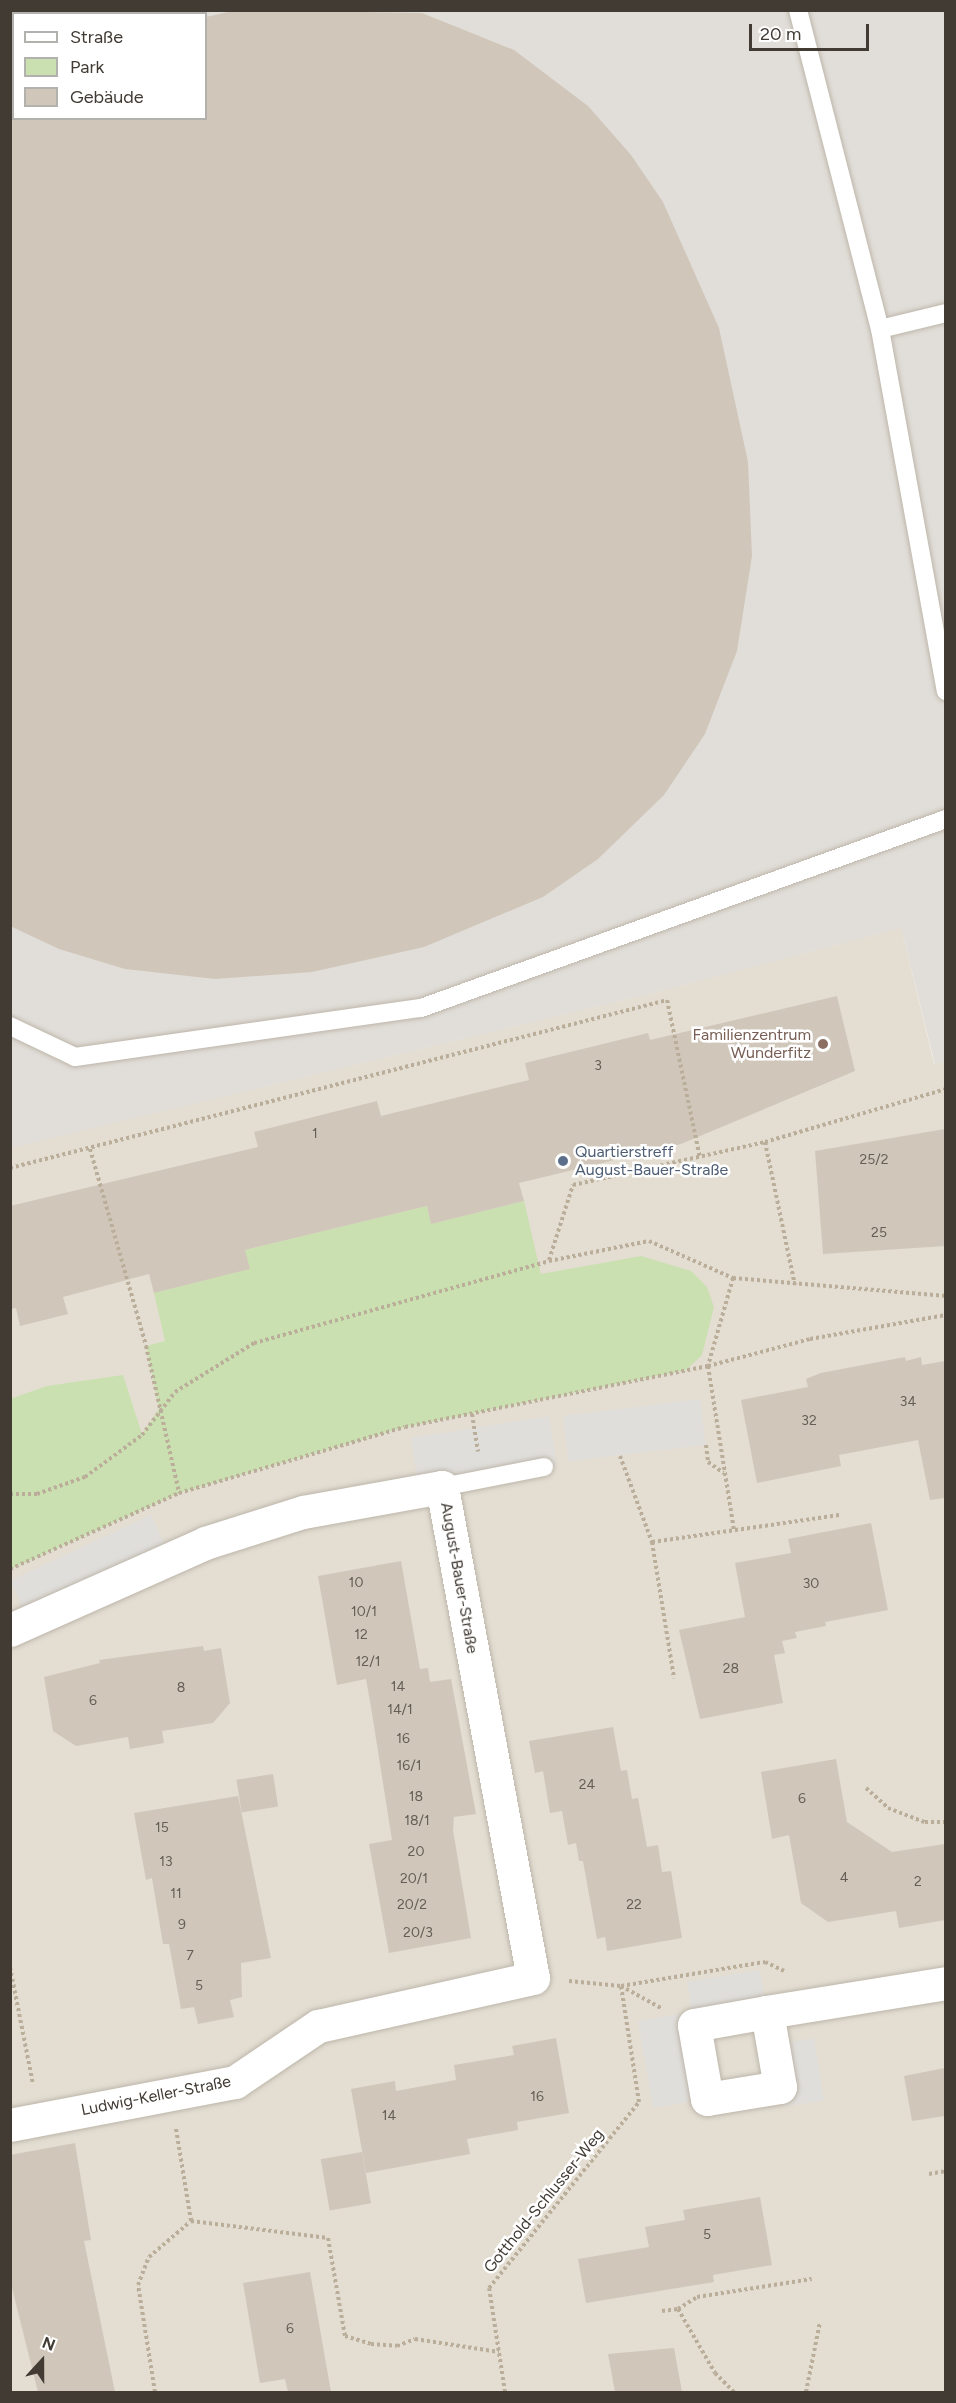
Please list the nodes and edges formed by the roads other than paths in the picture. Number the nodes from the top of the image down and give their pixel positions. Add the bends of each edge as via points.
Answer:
1 (798, 10) edge
2 (945, 313) edge
3 (880, 330) junction
4 (945, 691) edge
5 (945, 819) edge
6 (10, 1026) edge
7 (544, 1467) dead end
8 (442, 1487) junction
9 (10, 1630) edge
10 (532, 1978) joint
11 (945, 1983) edge
12 (767, 2013) junction
13 (25, 2122) edge

1 - 3 lane
2 - 3 lane
3 - 4 lane
5 - 6 lane via 421,1008 75,1058
7 - 8 lane
8 - 9 street, August-Bauer-Straße via 303,1512 205,1543
8 - 10 street, August-Bauer-Straße
10 - 13 street, Ludwig-Keller-Straße via 318,2026 235,2082
11 - 12 street
12 - 12 street via 780,2087 707,2099 694,2025

